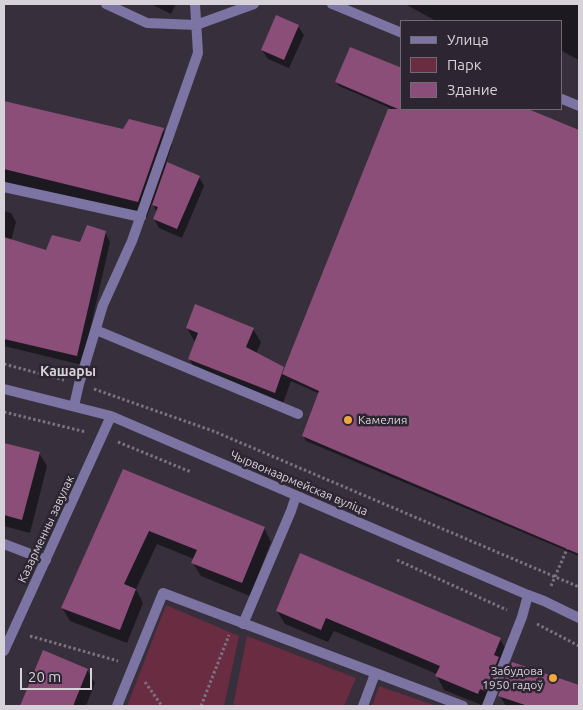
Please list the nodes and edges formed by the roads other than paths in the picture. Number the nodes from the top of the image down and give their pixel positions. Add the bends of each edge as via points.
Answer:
1 (106, 4) edge
2 (195, 4) edge
3 (254, 4) edge
4 (332, 4) edge
5 (196, 25) junction
6 (400, 32) edge
7 (563, 99) edge
8 (579, 106) edge
9 (4, 187) edge
10 (141, 217) junction
11 (96, 330) junction
12 (4, 388) edge
13 (74, 406) junction
14 (298, 414) dead end
15 (111, 416) junction
16 (296, 496) junction
17 (4, 544) edge
18 (46, 560) junction
19 (528, 595) junction
20 (579, 618) edge
21 (239, 622) junction
22 (4, 651) edge
23 (375, 674) junction
24 (117, 706) edge
25 (363, 706) edge
26 (463, 706) edge
27 (487, 706) edge

1 - 5 street via 146,23
2 - 5 street
3 - 5 street
4 - 6 street
5 - 10 street via 198,54
7 - 8 street
9 - 10 street
10 - 11 street via 103,305
11 - 13 street
11 - 14 street
12 - 13 street, Чырвонаармейская вуліца
13 - 15 street, Чырвонаармейская вуліца
15 - 16 street, Чырвонаармейская вуліца
15 - 18 street, Казарменны завулак
16 - 19 street, Чырвонаармейская вуліца
16 - 21 street
17 - 18 street
18 - 22 street, Казарменны завулак
19 - 20 street, Чырвонаармейская вуліца
19 - 27 street
21 - 23 street
21 - 24 street via 164,593
23 - 25 street
23 - 26 street

